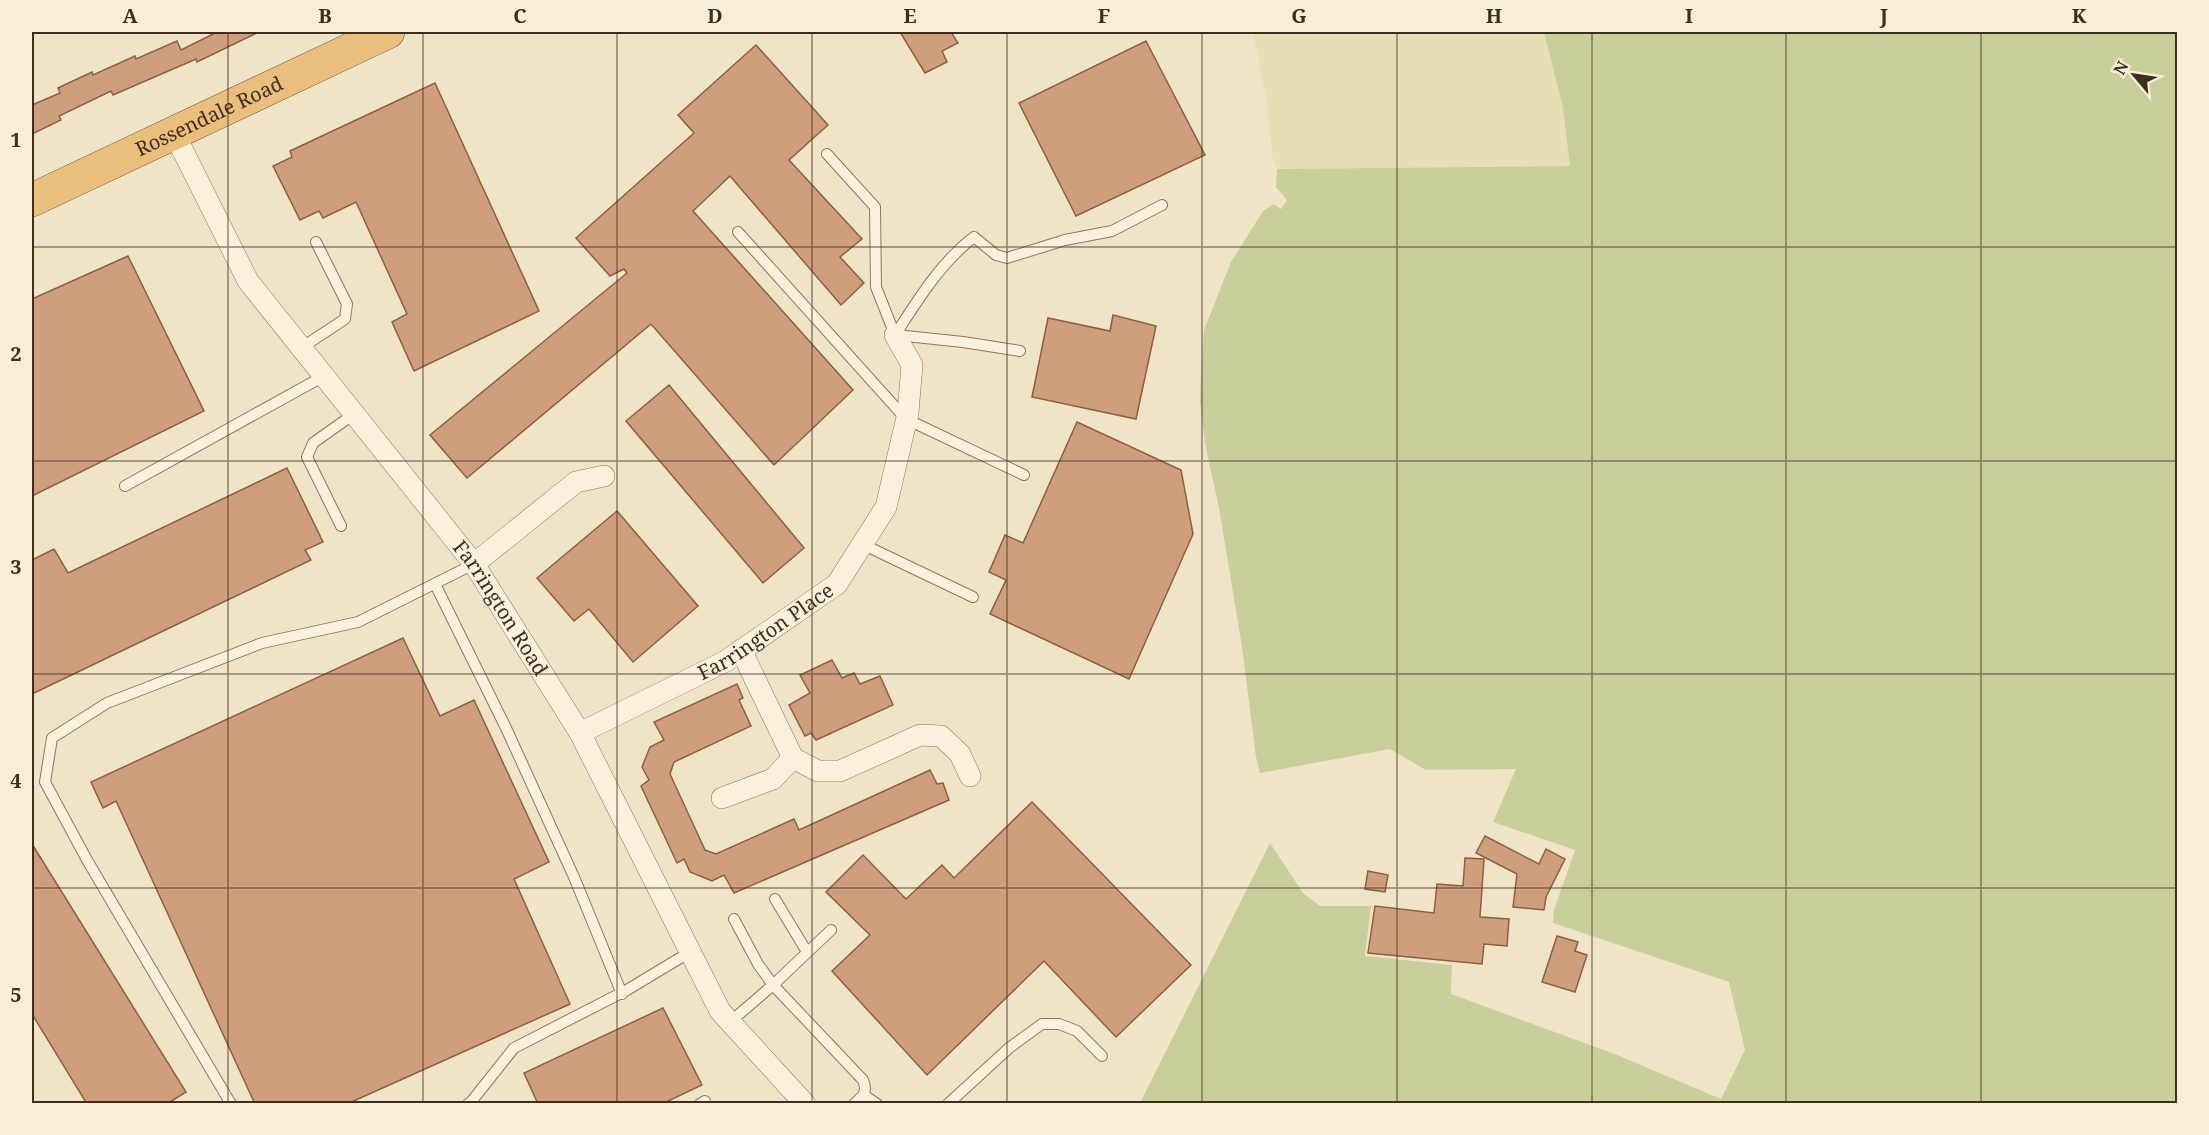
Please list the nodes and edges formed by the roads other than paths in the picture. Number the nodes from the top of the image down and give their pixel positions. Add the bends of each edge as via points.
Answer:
1 (388, 32) edge
2 (174, 133) junction
3 (827, 154) dead end
4 (32, 200) edge
5 (1162, 206) dead end
6 (738, 232) dead end
7 (316, 242) dead end
8 (895, 335) junction
9 (301, 348) junction
10 (1020, 351) dead end
11 (324, 376) junction
12 (354, 414) junction
13 (906, 419) junction
14 (1024, 475) dead end
15 (604, 476) dead end
16 (125, 486) dead end
17 (341, 526) dead end
18 (862, 544) junction
19 (474, 564) junction
20 (435, 584) junction
21 (973, 597) dead end
22 (741, 650) junction
23 (580, 733) junction
24 (793, 758) junction
25 (970, 776) dead end
26 (722, 798) dead end
27 (775, 898) dead end
28 (734, 919) dead end
29 (831, 930) dead end
30 (690, 952) junction
31 (807, 952) junction
32 (773, 985) junction
33 (622, 994) junction
34 (730, 1022) junction
35 (1102, 1056) dead end
36 (864, 1095) junction
37 (801, 1102) edge
38 (231, 1104) edge
39 (468, 1104) edge
40 (854, 1104) edge
41 (877, 1104) edge
42 (948, 1104) edge

1 - 2 highway, Rossendale Road
2 - 4 highway, Rossendale Road
2 - 9 street, Farrington Road via 248,281
3 - 8 lane via 875,207 876,287
5 - 8 lane via 1112,231 1007,258 996,255 974,237 942,268
6 - 13 lane
7 - 9 lane via 347,304 345,319
8 - 10 lane
8 - 13 street, Farrington Place via 912,364
9 - 11 street, Farrington Road
11 - 12 street, Farrington Road
11 - 16 lane
12 - 17 lane via 313,443 307,457
12 - 19 street, Farrington Road
13 - 14 lane
13 - 18 street, Farrington Place via 886,507
15 - 19 street via 576,482
18 - 21 lane
18 - 22 street, Farrington Place via 837,584
19 - 20 lane
19 - 23 street, Farrington Road
20 - 33 lane via 574,877
20 - 38 lane via 358,622 262,643 107,703 52,738 45,782
22 - 23 street, Farrington Place
22 - 24 street
23 - 30 street, Farrington Road
24 - 25 street via 818,771 840,771 920,735 941,736 960,754
24 - 26 street via 773,779
27 - 31 lane
28 - 32 lane
29 - 31 lane
30 - 33 lane
30 - 34 street, Farrington Road via 720,1011
31 - 32 lane
32 - 34 lane
32 - 36 lane via 863,1080
33 - 39 lane via 514,1048
34 - 37 street, Farrington Road
35 - 42 lane via 1077,1031 1059,1024 1042,1024 1009,1048
36 - 40 lane
36 - 41 lane

